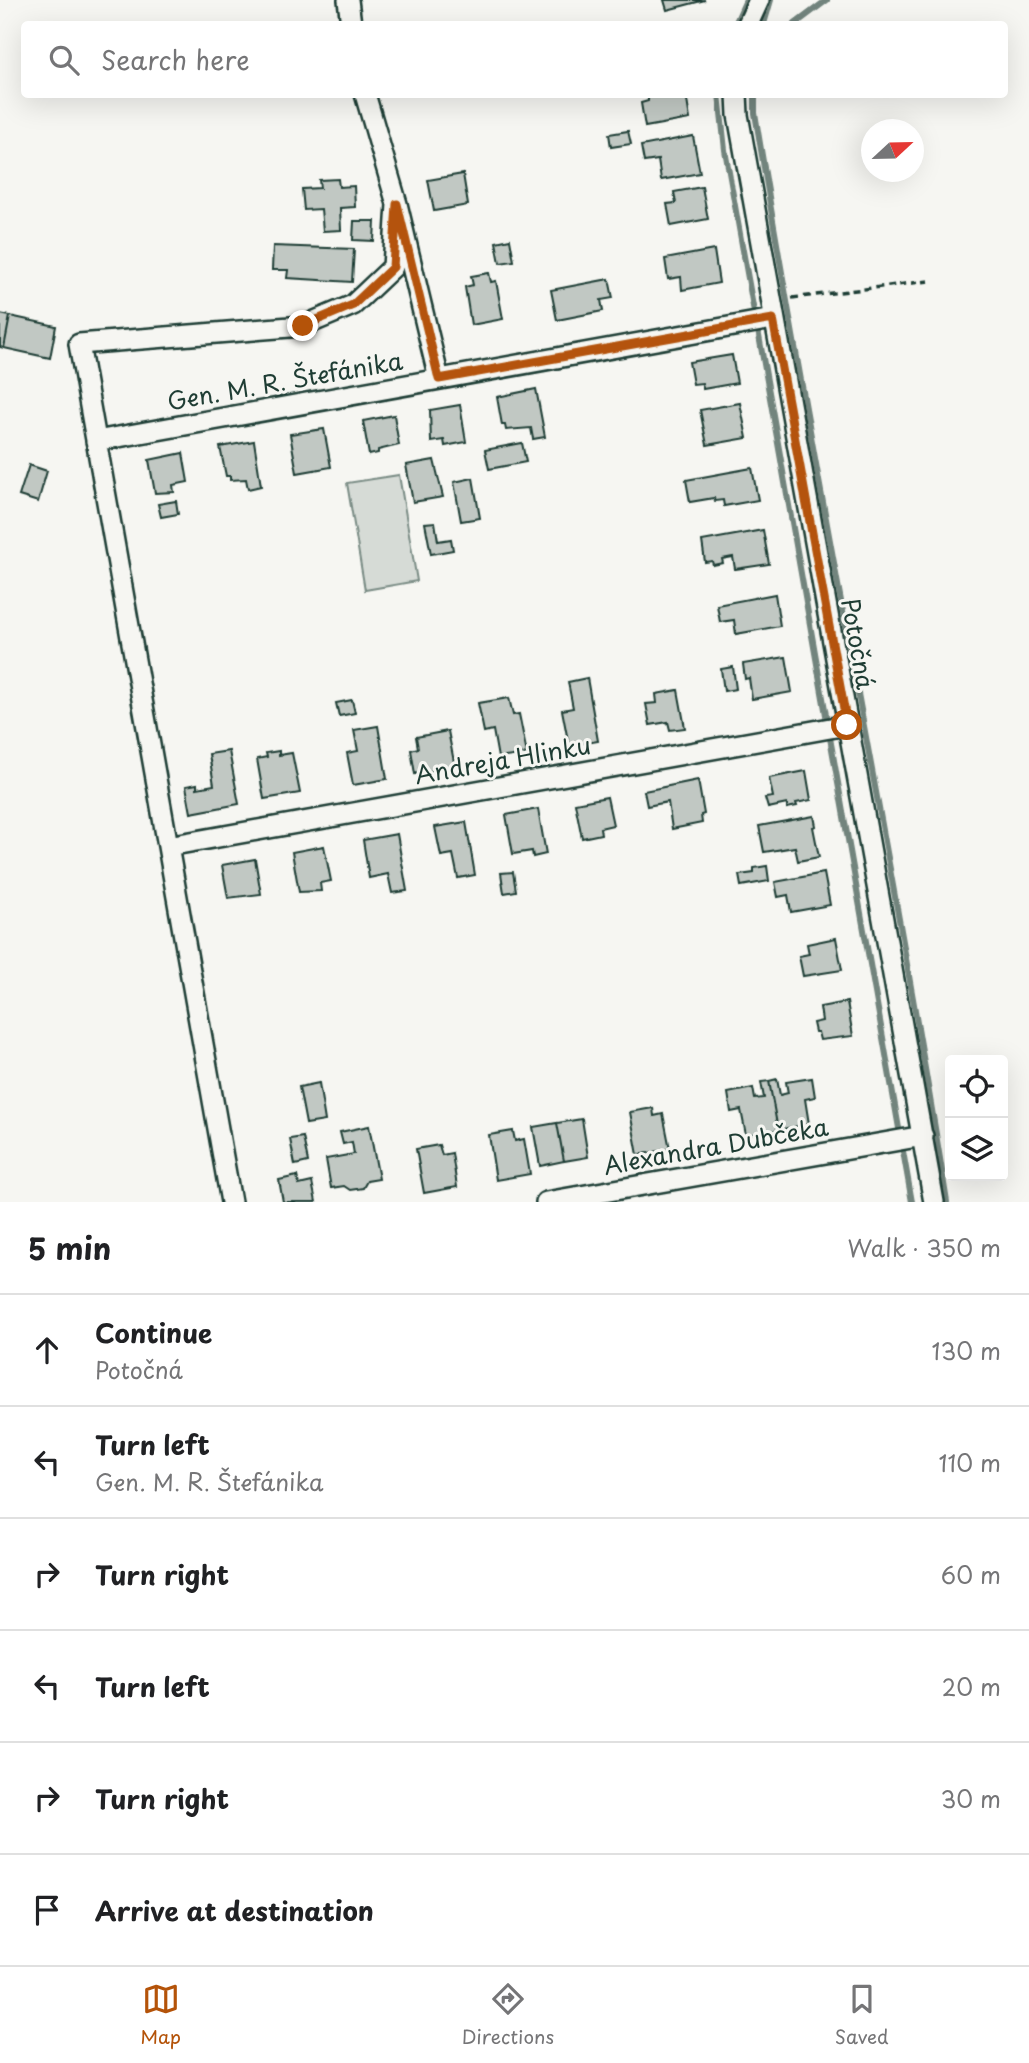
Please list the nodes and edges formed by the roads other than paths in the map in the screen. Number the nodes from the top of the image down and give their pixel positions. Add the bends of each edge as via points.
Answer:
1 (348, 0) edge
2 (759, 0) edge
3 (351, 21) edge
4 (749, 21) edge
5 (366, 98) edge
6 (737, 98) edge
7 (397, 204) junction
8 (773, 319) junction
9 (439, 379) junction
10 (96, 441) junction
11 (847, 725) junction
12 (168, 846) junction
13 (908, 1139) junction
14 (231, 1202) edge
15 (546, 1202) edge
16 (934, 1202) edge

1 - 3 street
2 - 4 street
5 - 7 street
6 - 8 street, Potočná
7 - 9 street
7 - 10 street via 393,267 353,305 303,326 79,344
8 - 9 street, Gen. M. R. Štefánika
8 - 11 street, Potočná
9 - 10 street, Gen. M. R. Štefánika
10 - 12 street
11 - 12 street, Andreja Hlinku
11 - 13 street, Potočná
12 - 14 street
13 - 15 street, Alexandra Dubčeka
13 - 16 street, Potočná

